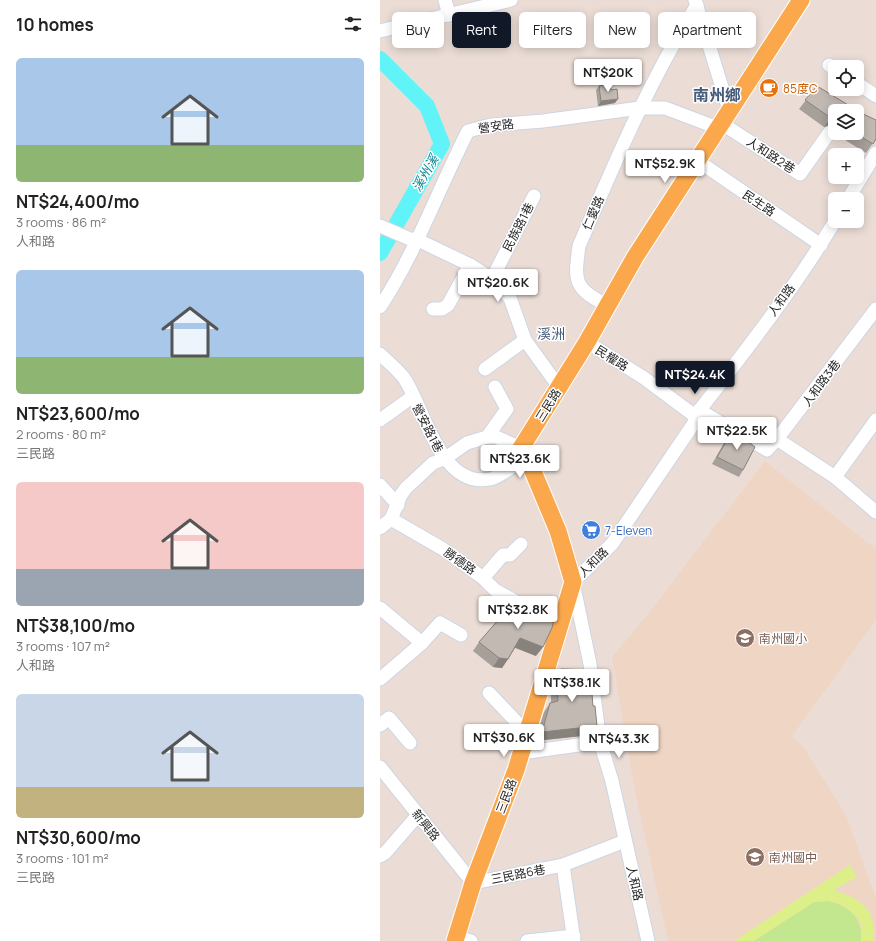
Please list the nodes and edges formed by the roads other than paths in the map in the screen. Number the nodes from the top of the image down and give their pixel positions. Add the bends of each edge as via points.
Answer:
1 (445, 0) edge
2 (511, 0) edge
3 (801, 0) edge
4 (696, 3) edge
5 (449, 15) junction
6 (380, 31) edge
7 (864, 88) edge
8 (876, 96) edge
9 (640, 108) junction
10 (722, 120) junction
11 (828, 133) edge
12 (876, 153) edge
13 (698, 161) junction
14 (852, 192) edge
15 (534, 196) dead end
16 (380, 226) edge
17 (831, 228) edge
18 (414, 240) junction
19 (821, 245) junction
20 (470, 265) junction
21 (492, 279) junction
22 (608, 306) junction
23 (380, 307) edge
24 (434, 309) dead end
25 (876, 309) edge
26 (525, 340) junction
27 (587, 342) junction
28 (380, 354) edge
29 (485, 369) dead end
30 (495, 387) dead end
31 (559, 387) junction
32 (412, 397) junction
33 (697, 413) junction
34 (380, 420) edge
35 (876, 420) edge
36 (487, 437) junction
37 (777, 439) junction
38 (524, 452) junction
39 (444, 459) junction
40 (835, 477) junction
41 (380, 485) edge
42 (398, 505) junction
43 (876, 512) edge
44 (391, 519) junction
45 (380, 528) edge
46 (521, 544) dead end
47 (483, 578) junction
48 (573, 582) junction
49 (380, 608) edge
50 (551, 615) junction
51 (461, 635) dead end
52 (422, 643) junction
53 (380, 679) edge
54 (489, 693) dead end
55 (380, 725) edge
56 (527, 733) junction
57 (600, 742) junction
58 (410, 743) dead end
59 (521, 753) junction
60 (380, 767) edge
61 (418, 815) junction
62 (625, 841) junction
63 (380, 856) edge
64 (563, 865) junction
65 (473, 883) junction
66 (574, 938) edge
67 (461, 940) edge
68 (527, 941) edge
69 (648, 941) edge

1 - 5 street
2 - 5 street
3 - 10 main road, 三民路
4 - 9 street, 仁愛路
4 - 10 street
5 - 6 street
7 - 8 street
9 - 10 street, 營安路 via 665,108
9 - 18 street, 營安路 via 543,121 491,124 468,131
9 - 22 street, 仁愛路 via 579,246 576,270 578,286 587,295
10 - 11 street, 人和路2巷 via 800,174
10 - 13 main road, 三民路
12 - 14 street
13 - 19 street, 民生路
13 - 22 main road, 三民路 via 635,256
15 - 21 street, 民族路1巷
16 - 18 street
17 - 19 street, 人和路
18 - 20 street
18 - 23 street, 營安路 via 399,278
19 - 33 street, 人和路
20 - 21 street
20 - 24 street via 448,305 442,309
21 - 26 street via 510,298
22 - 27 main road, 三民路
25 - 37 street, 人和路3巷
26 - 29 street
26 - 31 street
27 - 31 main road, 三民路
27 - 33 street, 民權路
28 - 32 street, 營安路1巷 via 402,375
30 - 36 street via 507,409
31 - 38 main road, 三民路
32 - 34 street, 營安路1巷
32 - 39 street, 營安路1巷
33 - 37 street, 人和路3巷 via 767,450
33 - 48 street, 人和路 via 694,423 612,544
35 - 40 street
36 - 38 street via 496,437
36 - 39 street via 467,443
37 - 40 street
38 - 39 street, 營安路1巷 via 492,479 478,480 467,477
38 - 48 main road via 558,532
39 - 42 street via 433,462 423,471 406,488
40 - 43 street
41 - 42 street
42 - 44 street
44 - 45 street
44 - 47 street, 勝德路
46 - 47 street via 510,555 503,555
47 - 50 street, 勝德路 via 495,590 527,609
48 - 50 main road, 三民路
48 - 57 street, 人和路 via 590,664
49 - 52 street
50 - 56 main road, 三民路
51 - 52 street via 440,623
52 - 53 street
54 - 56 street
55 - 58 street via 389,718
56 - 59 main road, 三民路
57 - 59 street
57 - 62 street, 人和路 via 612,781
59 - 65 main road, 三民路
60 - 61 street, 新興路
61 - 63 street
61 - 65 street, 新興路
62 - 64 street, 三民路6巷
62 - 69 street, 人和路
64 - 65 street, 三民路6巷
64 - 66 street, 三民路6巷
65 - 67 main road, 三民路
66 - 68 street

